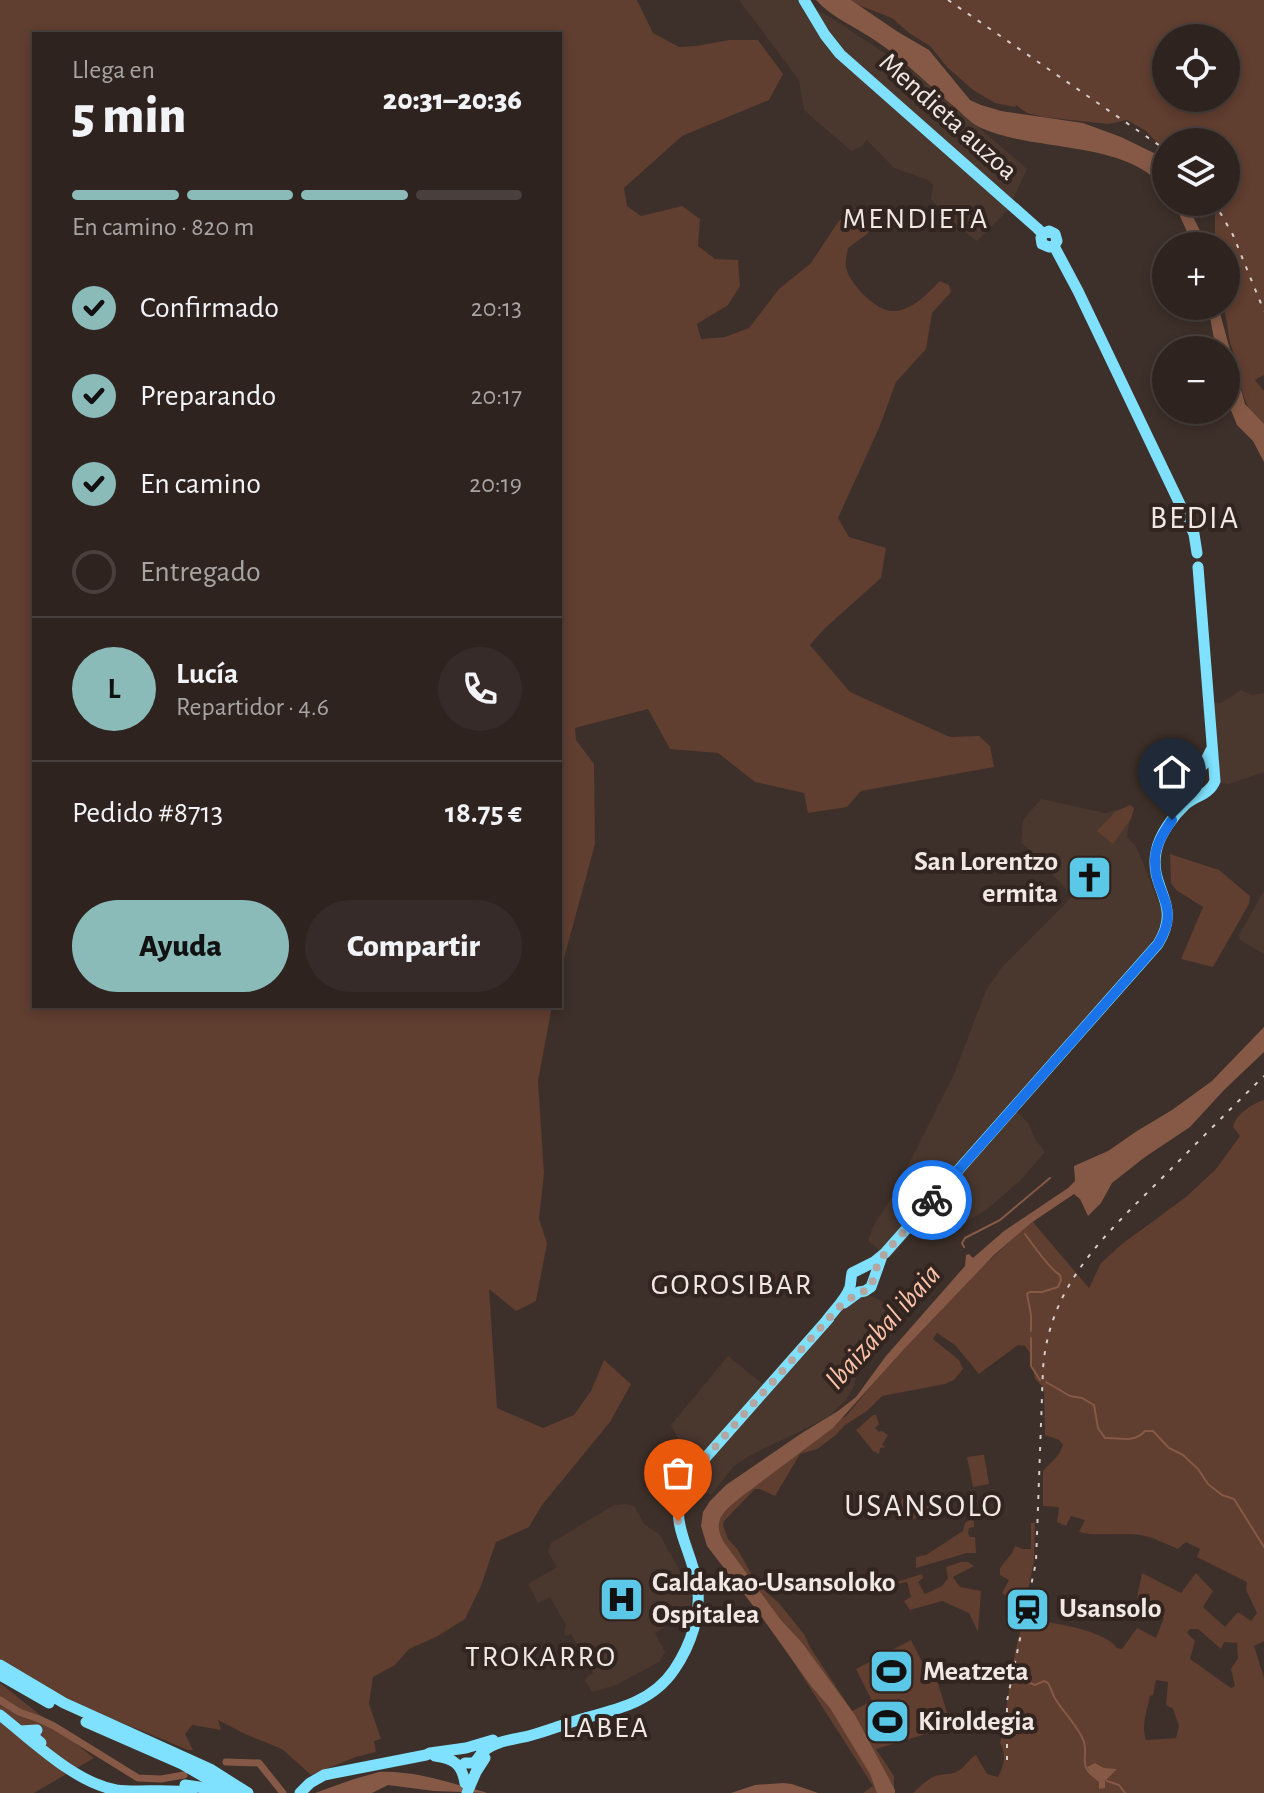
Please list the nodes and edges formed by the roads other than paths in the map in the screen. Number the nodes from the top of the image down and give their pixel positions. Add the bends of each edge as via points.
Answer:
1 (804, 0) edge
2 (1212, 745) junction
3 (1199, 770) junction
4 (1213, 775) junction
5 (1191, 783) junction
6 (1203, 793) junction
7 (1186, 804) junction
8 (885, 1253) junction
9 (862, 1269) junction
10 (873, 1280) junction
11 (855, 1288) junction
12 (824, 1324) junction
13 (0, 1665) edge
14 (0, 1675) edge
15 (656, 1688) junction
16 (0, 1718) edge
17 (505, 1742) junction
18 (430, 1756) junction
19 (469, 1756) junction
20 (466, 1787) edge
21 (112, 1791) edge
22 (192, 1793) edge
23 (215, 1793) edge
24 (232, 1793) edge
25 (248, 1793) edge
26 (300, 1793) edge

1 - 2 highway, Mendieta auzoa via 830,43 851,63 1043,234 1055,234 1054,246 1205,561 1198,567
2 - 3 highway
2 - 4 highway
3 - 4 highway
3 - 5 highway
4 - 6 highway via 1213,787
5 - 6 highway
5 - 7 highway
6 - 7 highway
7 - 8 highway via 1164,831 1156,852 1168,915 1158,944
8 - 9 highway
8 - 10 highway
9 - 10 highway
9 - 11 highway via 850,1276
10 - 11 highway via 868,1290
11 - 12 highway
11 - 12 highway
12 - 15 highway via 692,1473 681,1493 678,1521 698,1597 686,1650
13 - 25 highway via 74,1708 201,1765
14 - 24 highway
15 - 17 highway via 620,1709
15 - 19 highway via 620,1706
16 - 21 highway via 75,1779
16 - 21 highway via 20,1731 37,1730 33,1736 65,1766
17 - 19 highway
17 - 20 highway via 488,1753
18 - 19 highway
18 - 20 highway via 456,1762
18 - 26 highway via 324,1775
19 - 20 highway
21 - 22 highway
21 - 23 highway via 191,1785

